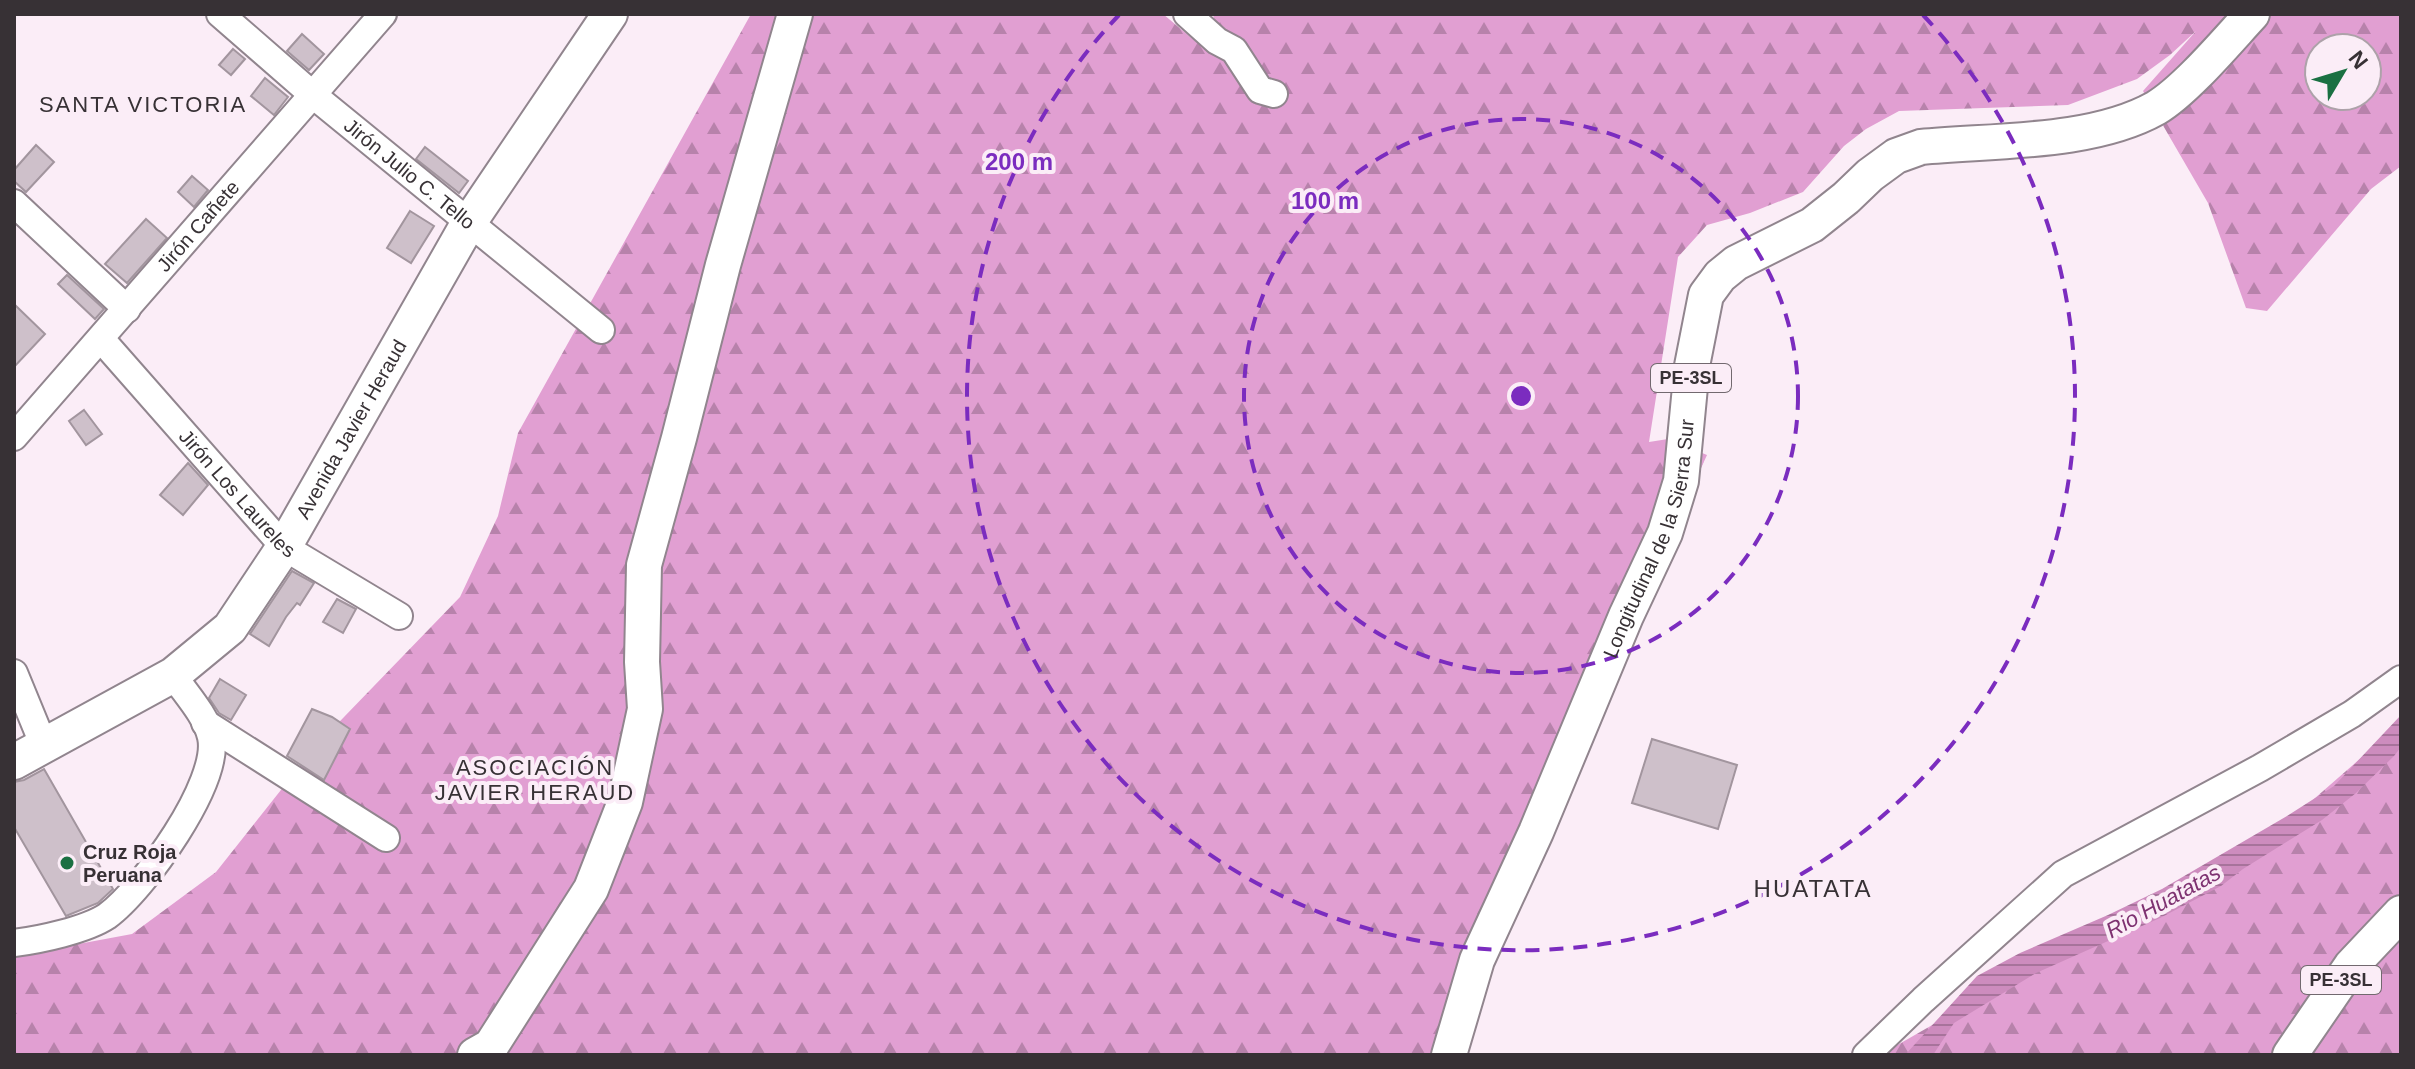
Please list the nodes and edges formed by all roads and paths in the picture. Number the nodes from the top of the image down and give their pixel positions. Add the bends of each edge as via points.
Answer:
1 (220, 14) edge
2 (383, 14) edge
3 (610, 14) edge
4 (795, 14) edge
5 (1187, 14) edge
6 (2252, 14) edge
7 (1274, 94) dead end
8 (313, 95) junction
9 (14, 203) edge
10 (468, 224) junction
11 (127, 309) junction
12 (601, 330) dead end
13 (101, 339) junction
14 (14, 437) edge
15 (284, 547) junction
16 (399, 616) dead end
17 (14, 673) edge
18 (173, 675) junction
19 (2401, 679) edge
20 (205, 723) junction
21 (44, 746) junction
22 (14, 762) edge
23 (386, 838) dead end
24 (2401, 913) edge
25 (14, 943) edge
26 (475, 1055) edge
27 (1449, 1055) edge
28 (1866, 1055) edge
29 (2290, 1055) edge

1 - 8 street, Jirón Julio C. Tello
2 - 8 street, Jirón Cañete
3 - 10 main road, Avenida Javier Heraud
4 - 26 main road via 644,565 645,709 625,802 591,889 491,1046
5 - 7 street via 1234,50 1260,90
6 - 27 main road, Longitudinal de la Sierra Sur / PE-3SL via 2157,107 2084,133 1921,147 1896,156 1812,225 1720,276 1706,295 1699,323 1681,481 1665,533 1477,960
8 - 10 street, Jirón Julio C. Tello
8 - 11 street, Jirón Cañete
9 - 11 street
10 - 12 street, Jirón Julio C. Tello
10 - 15 main road, Avenida Javier Heraud
11 - 13 street, Jirón Cañete
13 - 14 street, Jirón Cañete
13 - 15 street, Jirón Los Laureles
15 - 16 street, Jirón Los Laureles
15 - 18 main road, Avenida Javier Heraud via 230,628
17 - 21 street
18 - 20 street
18 - 21 main road, Avenida Javier Heraud
19 - 28 street via 2273,760 2063,874
20 - 23 street
20 - 25 street via 212,738 210,767 162,854 123,903 104,918 46,939
21 - 22 main road, Avenida Javier Heraud
24 - 29 main road, PE-3SL via 2351,966

